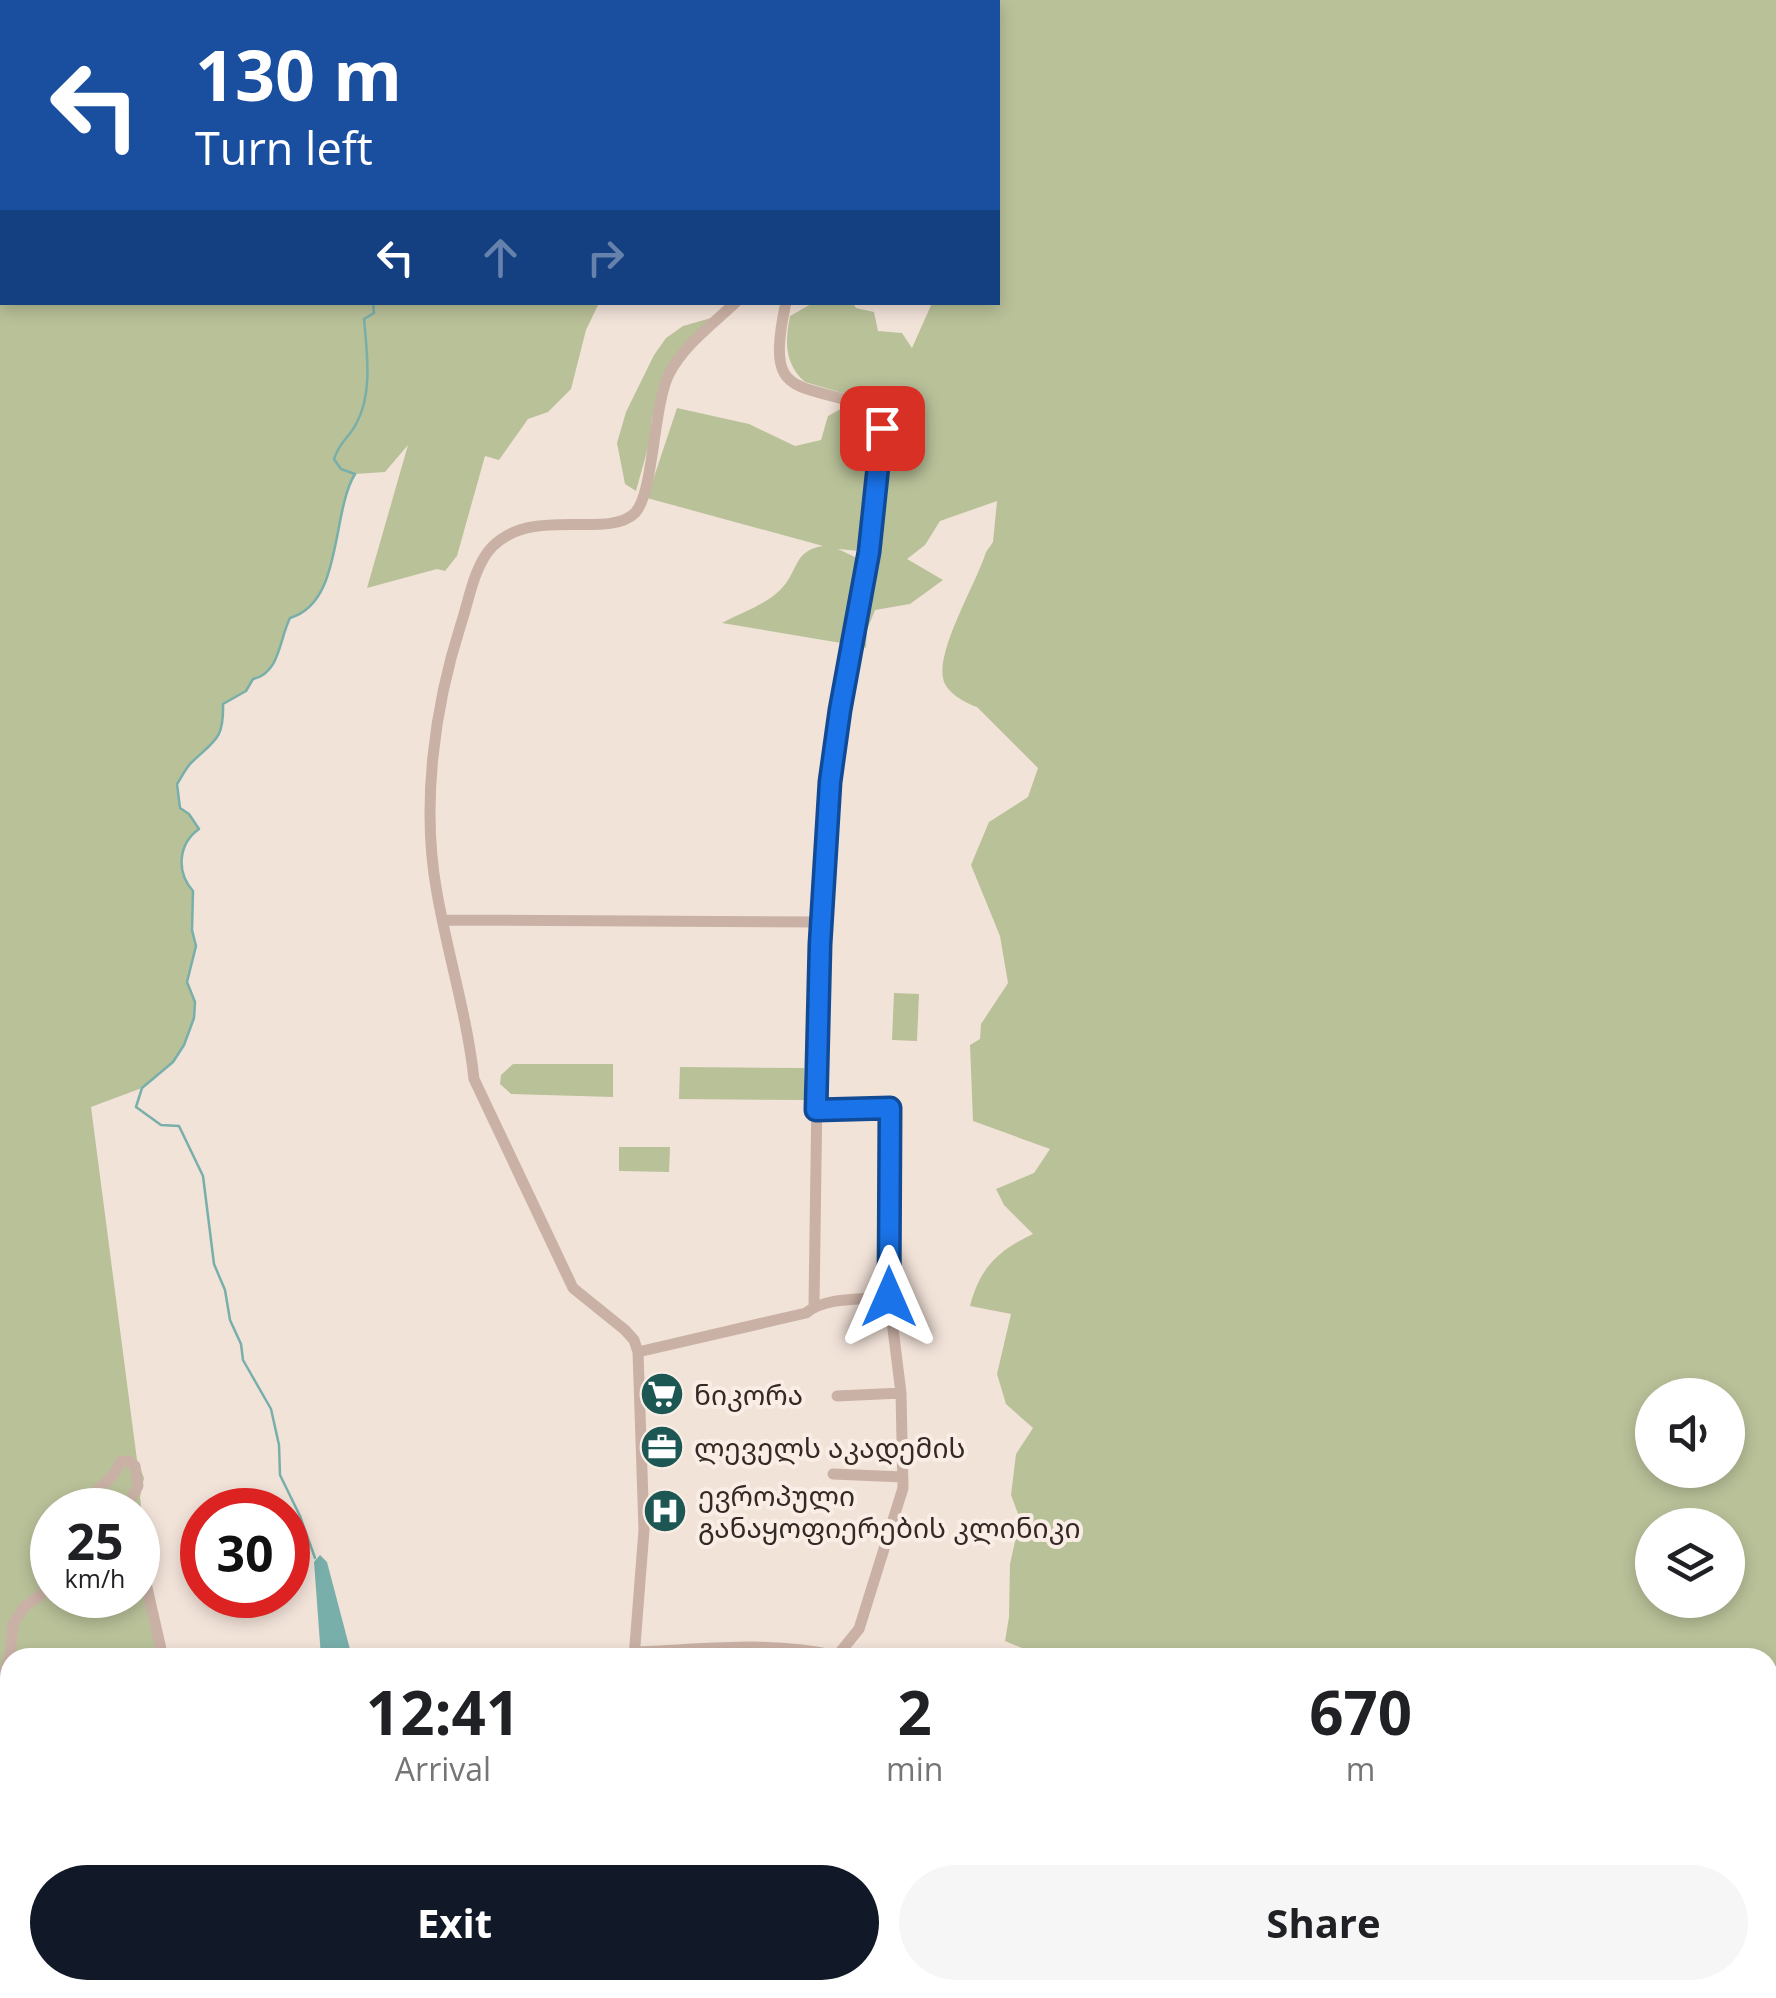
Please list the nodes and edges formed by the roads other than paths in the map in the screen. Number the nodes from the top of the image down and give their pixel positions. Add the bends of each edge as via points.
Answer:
1 (733, 305) edge
2 (785, 305) edge
3 (443, 920) junction
4 (821, 922) junction
5 (816, 1110) junction
6 (889, 1297) junction
7 (814, 1306) junction
8 (638, 1352) junction
9 (901, 1393) junction
10 (837, 1396) dead end
11 (833, 1474) dead end
12 (902, 1476) junction
13 (100, 1488) edge
14 (137, 1488) edge
15 (30, 1603) edge
16 (153, 1618) edge
17 (11, 1648) edge
18 (160, 1648) edge
19 (635, 1648) edge
20 (710, 1648) edge
21 (766, 1648) edge
22 (844, 1648) edge

1 - 3 street via 668,376 634,513 620,522 522,527 492,548 480,568 448,664 436,740 430,824
2 - 4 street via 777,355 782,373 792,384 870,407 882,428 869,552 830,782
3 - 4 street
3 - 8 street via 474,1079 574,1288 625,1330
4 - 5 street
5 - 6 street via 890,1108
5 - 7 street
6 - 7 street
6 - 9 street
7 - 8 street
8 - 19 street via 644,1530
9 - 10 street
9 - 12 street
11 - 12 street
12 - 22 street via 898,1511 859,1629
13 - 14 street via 121,1461 135,1466
15 - 17 street via 13,1624
16 - 18 street
20 - 21 street

